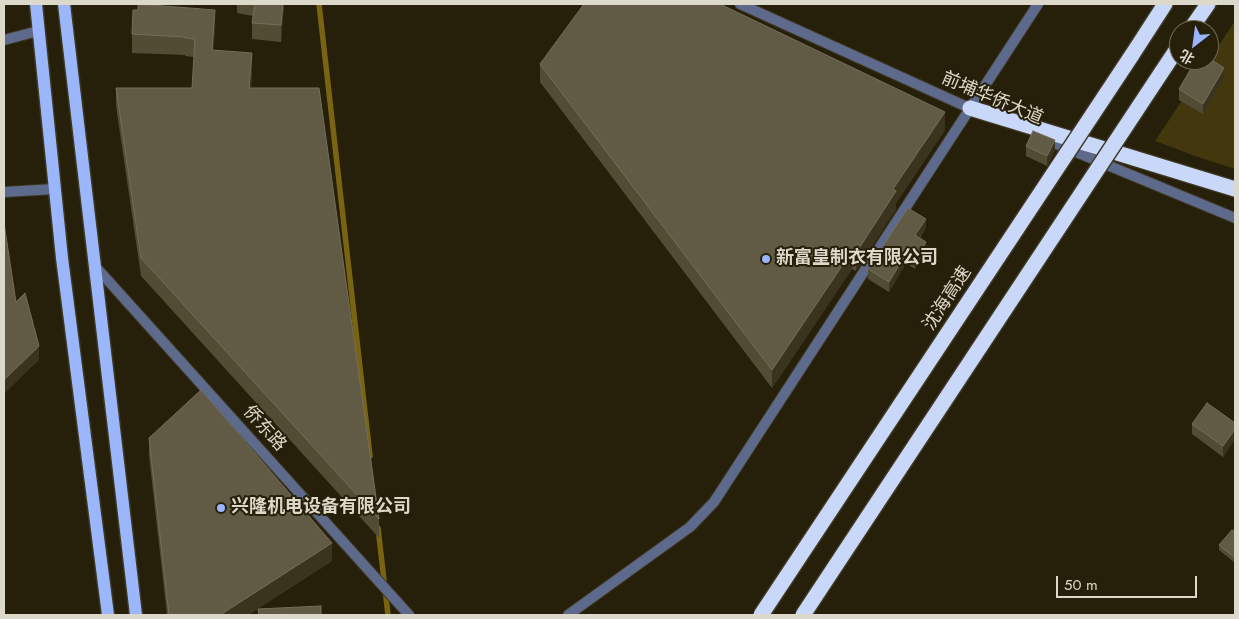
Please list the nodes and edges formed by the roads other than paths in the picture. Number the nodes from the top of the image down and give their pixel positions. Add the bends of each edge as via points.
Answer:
1 (36, 4) edge
2 (64, 4) edge
3 (740, 4) edge
4 (1038, 4) edge
5 (1165, 4) edge
6 (1208, 4) edge
7 (1197, 20) edge
8 (38, 31) junction
9 (4, 40) edge
10 (1169, 61) edge
11 (970, 108) junction
12 (54, 189) junction
13 (1235, 189) edge
14 (4, 192) edge
15 (1235, 218) edge
16 (94, 265) junction
17 (108, 615) edge
18 (136, 615) edge
19 (409, 615) edge
20 (568, 615) edge
21 (761, 615) edge
22 (803, 615) edge

1 - 8 main road
2 - 16 main road
3 - 11 street, 前埔华侨大道
4 - 11 street
5 - 21 highway, 沈海高速, bridge
6 - 7 highway
8 - 9 street
8 - 12 main road
10 - 22 highway, bridge
11 - 13 highway
11 - 15 street, 前埔华侨大道
11 - 20 street via 714,502 690,527
12 - 14 street
12 - 17 main road
16 - 18 main road
16 - 19 street, 侨东路

